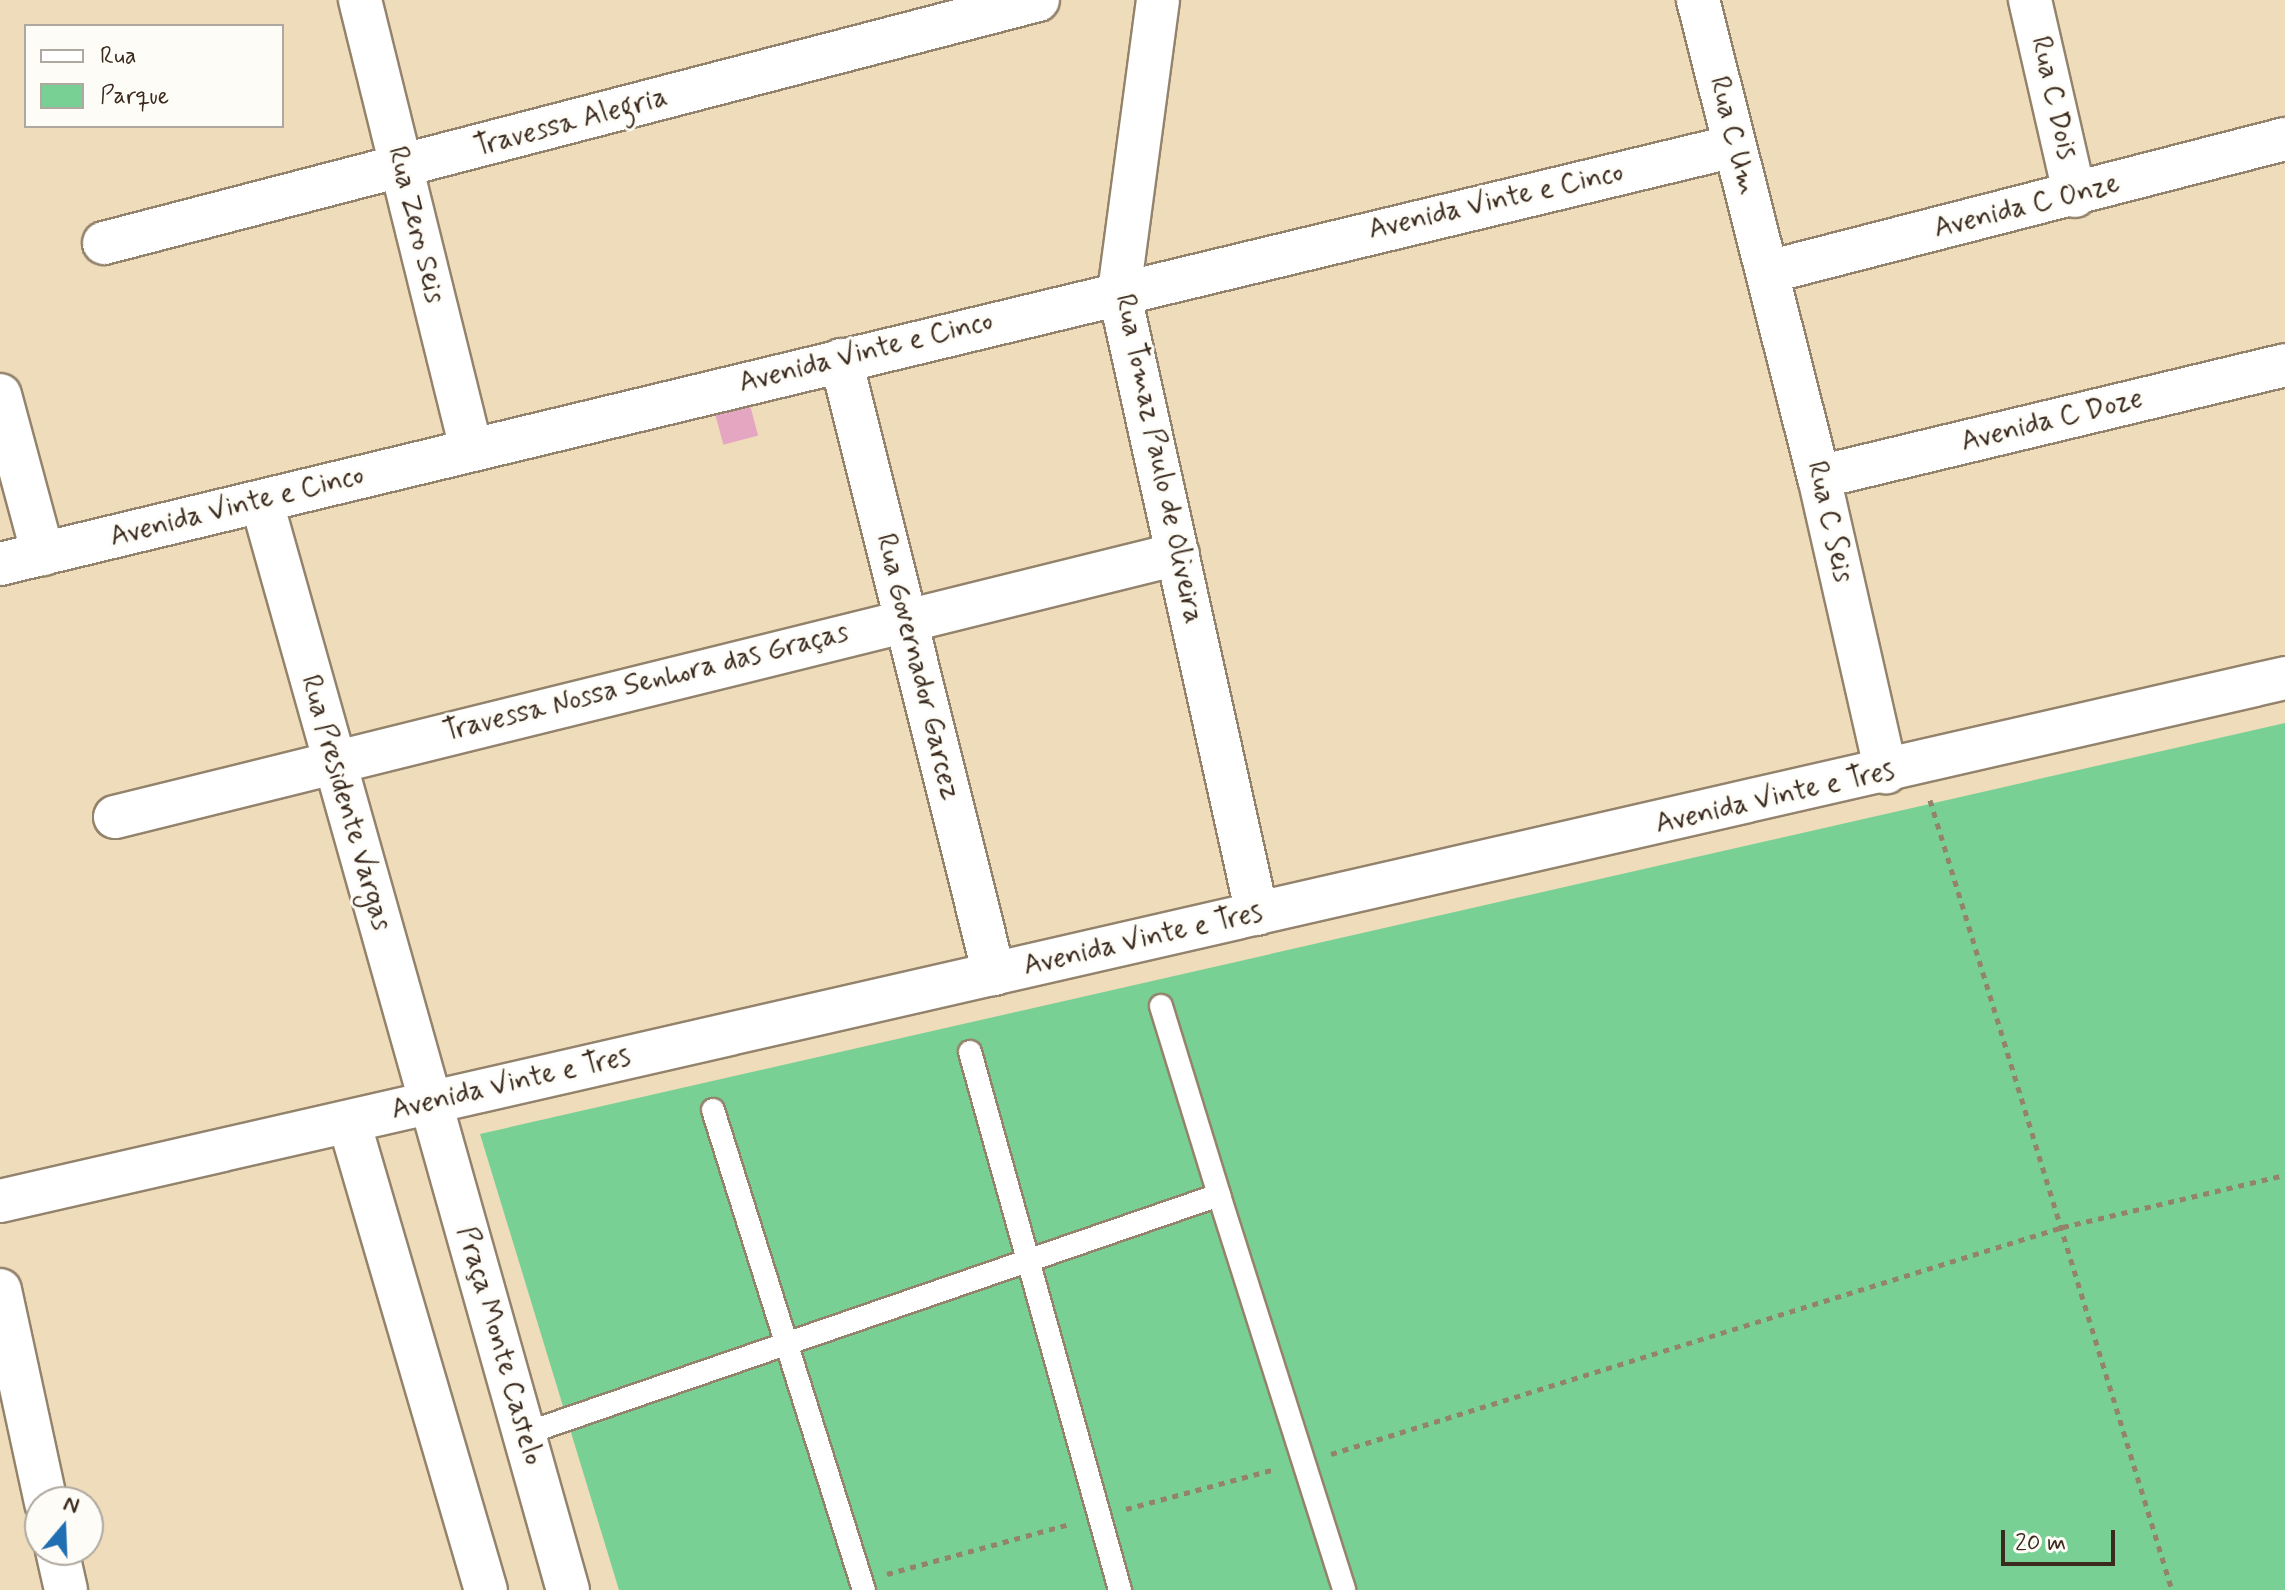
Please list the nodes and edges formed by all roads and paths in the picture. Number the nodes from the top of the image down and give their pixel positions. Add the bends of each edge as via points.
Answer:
1 (360, 0) edge
2 (1038, 0) edge
3 (1158, 0) edge
4 (1698, 0) edge
5 (2030, 0) edge
6 (2285, 139) edge
7 (1734, 146) junction
8 (401, 168) junction
9 (2075, 196) junction
10 (104, 243) dead end
11 (1768, 272) junction
12 (1119, 291) junction
13 (841, 360) junction
14 (2285, 365) edge
15 (0, 395) edge
16 (471, 450) junction
17 (1819, 477) junction
18 (262, 503) junction
19 (43, 554) junction
20 (1178, 554) junction
21 (0, 564) edge
22 (905, 620) junction
23 (2285, 678) edge
24 (333, 760) junction
25 (1902, 769) junction
26 (115, 817) dead end
27 (1257, 914) junction
28 (994, 974) junction
29 (1161, 1006) dead end
30 (970, 1052) dead end
31 (429, 1102) junction
32 (713, 1110) dead end
33 (349, 1122) junction
34 (2285, 1175) edge
35 (1219, 1195) junction
36 (0, 1201) edge
37 (2063, 1227) junction
38 (1028, 1260) junction
39 (0, 1290) edge
40 (790, 1342) junction
41 (524, 1434) junction
42 (1304, 1461) junction
43 (43, 1486) edge
44 (1101, 1516) junction
45 (61, 1566) edge
46 (862, 1586) edge
47 (66, 1590) edge
48 (486, 1590) edge
49 (568, 1590) edge
50 (1120, 1590) edge
51 (1344, 1590) edge
52 (2172, 1590) edge

1 - 8 street, Rua Zero Seis
2 - 8 street, Travessa Alegria
3 - 12 street, Rua Tomaz Paulo de Oliveira
4 - 7 street, Rua C Um
5 - 9 street, Rua C Dois
6 - 9 street, Avenida C Onze
7 - 11 street, Rua C Um
7 - 12 street, Avenida Vinte e Cinco
8 - 10 street, Travessa Alegria
8 - 16 street, Rua Zero Seis
9 - 11 street, Avenida C Onze
11 - 17 street, Rua C Seis
12 - 13 street, Avenida Vinte e Cinco
12 - 20 street, Rua Tomaz Paulo de Oliveira
13 - 16 street, Avenida Vinte e Cinco
13 - 22 street, Rua Governador Garcez
14 - 17 street, Avenida C Doze
15 - 19 street
16 - 18 street, Avenida Vinte e Cinco
17 - 25 street, Rua C Seis
18 - 19 street, Avenida Vinte e Cinco
18 - 24 street, Rua Presidente Vargas
19 - 21 street, Avenida Vinte e Cinco
20 - 22 street, Travessa Nossa Senhora das Graças
20 - 27 street, Rua Tomaz Paulo de Oliveira
22 - 24 street, Travessa Nossa Senhora das Graças
22 - 28 street, Rua Governador Garcez
23 - 25 street, Avenida Vinte e Tres
24 - 26 street, Travessa Nossa Senhora das Graças
24 - 31 street, Rua Presidente Vargas
25 - 27 street, Avenida Vinte e Tres
25 - 37 path
27 - 28 street, Avenida Vinte e Tres
28 - 31 street, Avenida Vinte e Tres
29 - 35 lane
30 - 38 lane
31 - 33 street, Avenida Vinte e Tres
31 - 41 street, Praça Monte Castelo
32 - 40 lane
33 - 36 street, Avenida Vinte e Tres
33 - 48 street
34 - 37 path
35 - 38 lane
35 - 42 lane
37 - 42 path
37 - 52 path
38 - 40 lane
38 - 44 lane
39 - 43 street
40 - 41 lane
40 - 46 lane
41 - 49 street, Praça Monte Castelo
42 - 44 path
42 - 51 lane
44 - 46 path
44 - 50 lane
45 - 47 street

